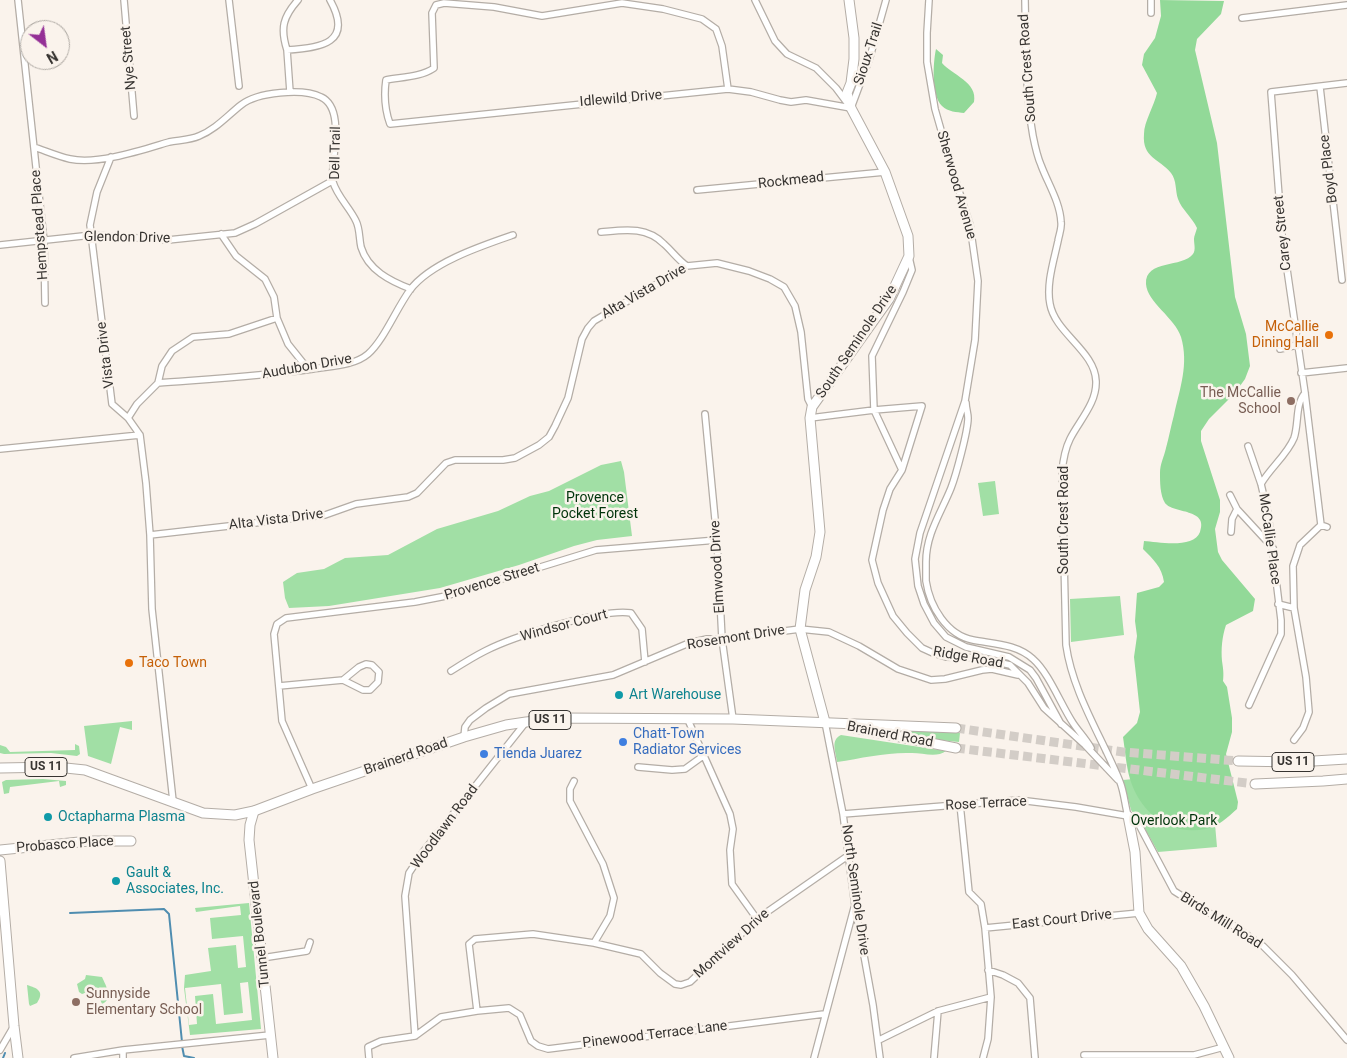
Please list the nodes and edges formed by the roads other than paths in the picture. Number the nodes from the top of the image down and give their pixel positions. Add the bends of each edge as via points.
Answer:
1 (18, 0) edge
2 (124, 0) edge
3 (229, 0) edge
4 (298, 0) edge
5 (330, 0) edge
6 (755, 0) edge
7 (849, 0) edge
8 (886, 0) edge
9 (929, 0) edge
10 (1024, 0) edge
11 (1151, 0) edge
12 (1332, 3) edge
13 (1347, 5) edge
14 (1151, 13) dead end
15 (1242, 18) dead end
16 (286, 50) junction
17 (1347, 83) edge
18 (238, 86) dead end
19 (1320, 87) junction
20 (728, 89) junction
21 (290, 92) junction
22 (851, 108) junction
23 (134, 116) dead end
24 (34, 147) junction
25 (111, 157) junction
26 (885, 172) junction
27 (332, 182) junction
28 (698, 190) dead end
29 (601, 232) dead end
30 (221, 234) junction
31 (92, 235) junction
32 (513, 235) dead end
33 (44, 241) junction
34 (0, 245) edge
35 (909, 256) junction
36 (687, 266) junction
37 (1342, 280) dead end
38 (411, 289) junction
39 (45, 303) dead end
40 (277, 318) junction
41 (1297, 345) junction
42 (1280, 349) dead end
43 (1347, 368) edge
44 (308, 369) junction
45 (1301, 373) junction
46 (158, 383) junction
47 (1305, 393) junction
48 (966, 401) junction
49 (812, 407) junction
50 (874, 410) junction
51 (705, 414) dead end
52 (128, 418) junction
53 (810, 418) junction
54 (140, 435) junction
55 (1248, 446) dead end
56 (0, 450) edge
57 (902, 470) junction
58 (1261, 484) junction
59 (1230, 495) dead end
60 (1237, 508) junction
61 (1231, 532) dead end
62 (150, 535) junction
63 (717, 540) junction
64 (1273, 548) junction
65 (1278, 604) junction
66 (1294, 608) junction
67 (800, 628) junction
68 (722, 639) junction
69 (645, 662) junction
70 (452, 671) dead end
71 (1022, 677) junction
72 (344, 680) junction
73 (279, 686) junction
74 (1249, 705) dead end
75 (733, 719) junction
76 (688, 720) junction
77 (526, 722) junction
78 (825, 722) junction
79 (1061, 724) junction
80 (956, 728) tunnel mouth
81 (464, 737) junction
82 (1294, 740) dead end
83 (956, 748) tunnel mouth
84 (703, 756) junction
85 (1096, 757) junction
86 (1347, 759) edge
87 (1238, 762) tunnel mouth
88 (638, 767) dead end
89 (0, 768) edge
90 (1347, 779) edge
91 (574, 781) dead end
92 (1121, 784) junction
93 (1255, 784) tunnel mouth
94 (312, 789) junction
95 (173, 801) junction
96 (960, 804) junction
97 (254, 811) junction
98 (844, 814) junction
99 (1128, 816) junction
100 (131, 841) dead end
101 (0, 850) edge
102 (849, 855) junction
103 (0, 861) edge
104 (855, 906) junction
105 (2, 912) edge
106 (1139, 913) junction
107 (757, 918) junction
108 (985, 928) junction
109 (310, 942) dead end
110 (594, 943) junction
111 (262, 958) junction
112 (988, 970) junction
113 (991, 996) junction
114 (476, 1011) junction
115 (938, 1012) junction
116 (824, 1014) junction
117 (14, 1026) junction
118 (270, 1035) junction
119 (416, 1036) junction
120 (878, 1040) junction
121 (1347, 1040) edge
122 (1224, 1047) junction
123 (0, 1050) edge
124 (123, 1050) junction
125 (1084, 1055) dead end
126 (18, 1058) edge
127 (74, 1058) edge
128 (123, 1058) edge
129 (273, 1058) edge
130 (369, 1058) edge
131 (814, 1058) edge
132 (880, 1058) edge
133 (934, 1058) edge
134 (983, 1058) edge
135 (1035, 1058) edge
136 (1228, 1058) edge

1 - 24 street
2 - 23 street, Nye Street
3 - 18 street
4 - 16 street via 283,24
5 - 16 street via 338,21 337,32 331,41 320,46
6 - 22 street via 781,48 816,68
7 - 22 main road via 854,38 854,59 847,93
8 - 22 street, Sioux Trail
9 - 48 street, Sherwood Avenue via 928,71 935,109 970,225 978,281 975,340
10 - 92 street, South Crest Road via 1026,74 1033,136 1061,224 1050,284 1050,304 1065,333 1090,362 1096,380 1093,397 1069,440 1062,472 1066,645 1068,661 1083,703
11 - 14 street
12 - 13 street
12 - 15 street
16 - 21 street
17 - 19 street
19 - 37 street, Boyd Place
19 - 41 street, Carey Street via 1271,92 1282,235
20 - 20 street, Idlewild Drive via 722,46 716,29 702,19 622,3 542,16 494,7 436,5 432,13 434,68 386,80 385,88 390,124
20 - 22 street, Idlewild Drive via 791,102 806,100
21 - 25 street, Dell Trail via 261,96 242,104 217,127 197,137
21 - 27 street, Dell Trail via 323,97 332,108 336,120
22 - 26 main road
24 - 25 street via 71,159
24 - 33 street, Hempstead Place
25 - 31 street, Vista Drive via 97,192 90,225
26 - 28 street, Rockmead
26 - 35 main road via 908,236
27 - 30 street, Glendon Drive via 255,224 234,233
27 - 38 street, Dell Trail via 357,224 364,255 370,265
29 - 36 street via 635,229 646,232
30 - 31 street, Glendon Drive via 168,240
30 - 40 street via 236,256 265,279 274,297
31 - 33 street, Glendon Drive
31 - 52 street, Vista Drive via 112,404
32 - 38 street, Audubon Drive via 456,257
33 - 34 street, Glendon Drive
33 - 39 street, Hempstead Place
35 - 49 main road, South Seminole Drive via 889,299
35 - 50 street via 912,270 872,356
36 - 49 street, Alta Vista Drive via 717,263 732,266 784,287 795,306 808,399
36 - 62 street, Alta Vista Drive via 594,321 582,339 568,398 555,426 549,437 525,453 502,460 454,460 446,463 417,493 408,497 356,504 325,515
38 - 44 street, Audubon Drive via 367,355 342,364
40 - 44 street via 288,344
40 - 46 street via 229,334 193,337 172,351 162,366
41 - 42 street
41 - 45 street, Carey Street
43 - 45 street
44 - 46 street, Audubon Drive
45 - 47 street
46 - 52 street
47 - 58 street via 1300,398 1294,438
47 - 66 street via 1324,526 1300,546 1293,566
48 - 79 street, Sherwood Avenue via 916,551 920,595 934,623 946,637 966,647 1009,657 1030,670
48 - 85 street, Sherwood Avenue via 968,416 951,487 930,533 926,554 926,582 931,598 942,619 958,635 1003,645 1032,658 1046,675
49 - 53 main road, South Seminole Drive
50 - 53 street
50 - 57 street
50 - 57 street, Ridge Road via 922,406
51 - 63 street, Elmwood Drive
52 - 54 street, Vista Drive
53 - 67 main road, South Seminole Drive via 820,532 805,590
54 - 56 street
54 - 62 street, Vista Drive
55 - 58 street, McCallie Place
57 - 71 street, Ridge Road via 890,489 883,510 872,560 893,616 922,648 946,657 979,658 1010,665
58 - 64 street, McCallie Place
59 - 60 street
60 - 61 street
60 - 64 street
62 - 95 street, Vista Drive via 152,609
63 - 68 street, Elmwood Drive
63 - 73 street, Provence Street via 596,550 446,596 286,618 277,624 274,634
64 - 65 street, McCallie Place
65 - 66 street
65 - 74 street, McCallie Place via 1281,634
66 - 82 street via 1309,712
67 - 68 street, Rosemont Drive
67 - 71 street, Rosemont Drive via 829,632 898,669 931,680 992,669
67 - 78 main road, South Seminole Drive
68 - 69 street, Rosemont Drive via 685,644
68 - 75 street, Elmwood Drive
69 - 70 street, Windsor Court via 642,629 631,613 622,611 505,642
69 - 81 street, Rosemont Drive via 613,675 509,694 470,720
71 - 79 street, Ridge Road via 1044,708
72 - 72 street via 370,690 378,682 379,672 366,664
72 - 73 street
73 - 94 street via 282,721
75 - 76 main road, Brainerd Road / US 11
75 - 78 main road, Brainerd Road / US 11
76 - 77 main road, Brainerd Road / US 11 via 562,718
76 - 84 street
77 - 81 main road, Brainerd Road / US 11
77 - 119 street, Woodlawn Road via 410,873 405,896
78 - 80 main road, Brainerd Road / US 11
78 - 83 main road, Brainerd Road / US 11
78 - 98 street, North Seminole Drive
79 - 85 street, Ridge Road
81 - 94 main road, Brainerd Road / US 11
84 - 88 street via 685,769
84 - 107 street via 730,814 733,829 730,850 732,884
85 - 92 street, Ridge Road
86 - 87 main road, US 11
89 - 95 main road, Brainerd Road / US 11 via 56,766 85,770
90 - 93 main road, US 11
91 - 110 street via 570,802 603,864 614,898 610,916
92 - 99 street, South Crest Road
94 - 97 main road, Brainerd Road / US 11
95 - 97 main road, Brainerd Road / US 11 via 203,813 223,816
96 - 98 street, Rose Terrace
96 - 99 street, Rose Terrace via 1019,800
96 - 108 street via 969,892 981,904
97 - 111 main road, Tunnel Boulevard via 249,840
98 - 102 street, North Seminole Drive
99 - 106 main road via 1135,852
99 - 121 street, Birds Mill Road via 1138,822 1174,891 1263,946
100 - 101 main road, Probasco Place via 88,841
102 - 104 street, North Seminole Drive
102 - 107 street, Montview Drive
103 - 105 main road
104 - 116 street
104 - 120 street, North Seminole Drive
105 - 117 main road
106 - 108 street, East Court Drive
106 - 122 main road via 1148,929 1181,966
107 - 110 street, Montview Drive via 690,982 682,985 660,973 641,954
108 - 112 street
109 - 111 street via 307,951
110 - 114 street, Montview Drive via 533,934 474,939 470,944
111 - 118 main road, Tunnel Boulevard
112 - 113 street
112 - 135 street via 1018,984 1030,998
113 - 115 street
113 - 134 street via 988,1039
114 - 116 street, Pinewood Terrace Lane via 509,1008 520,1015 531,1042 548,1048
114 - 119 street via 441,1017
115 - 120 street
115 - 133 street
116 - 131 street
117 - 123 street
117 - 126 main road
118 - 124 street
118 - 129 main road, Tunnel Boulevard
119 - 130 street via 381,1041 368,1047
120 - 132 street, North Seminole Drive
122 - 125 street via 1194,1055
122 - 136 main road
124 - 127 street
124 - 128 street

